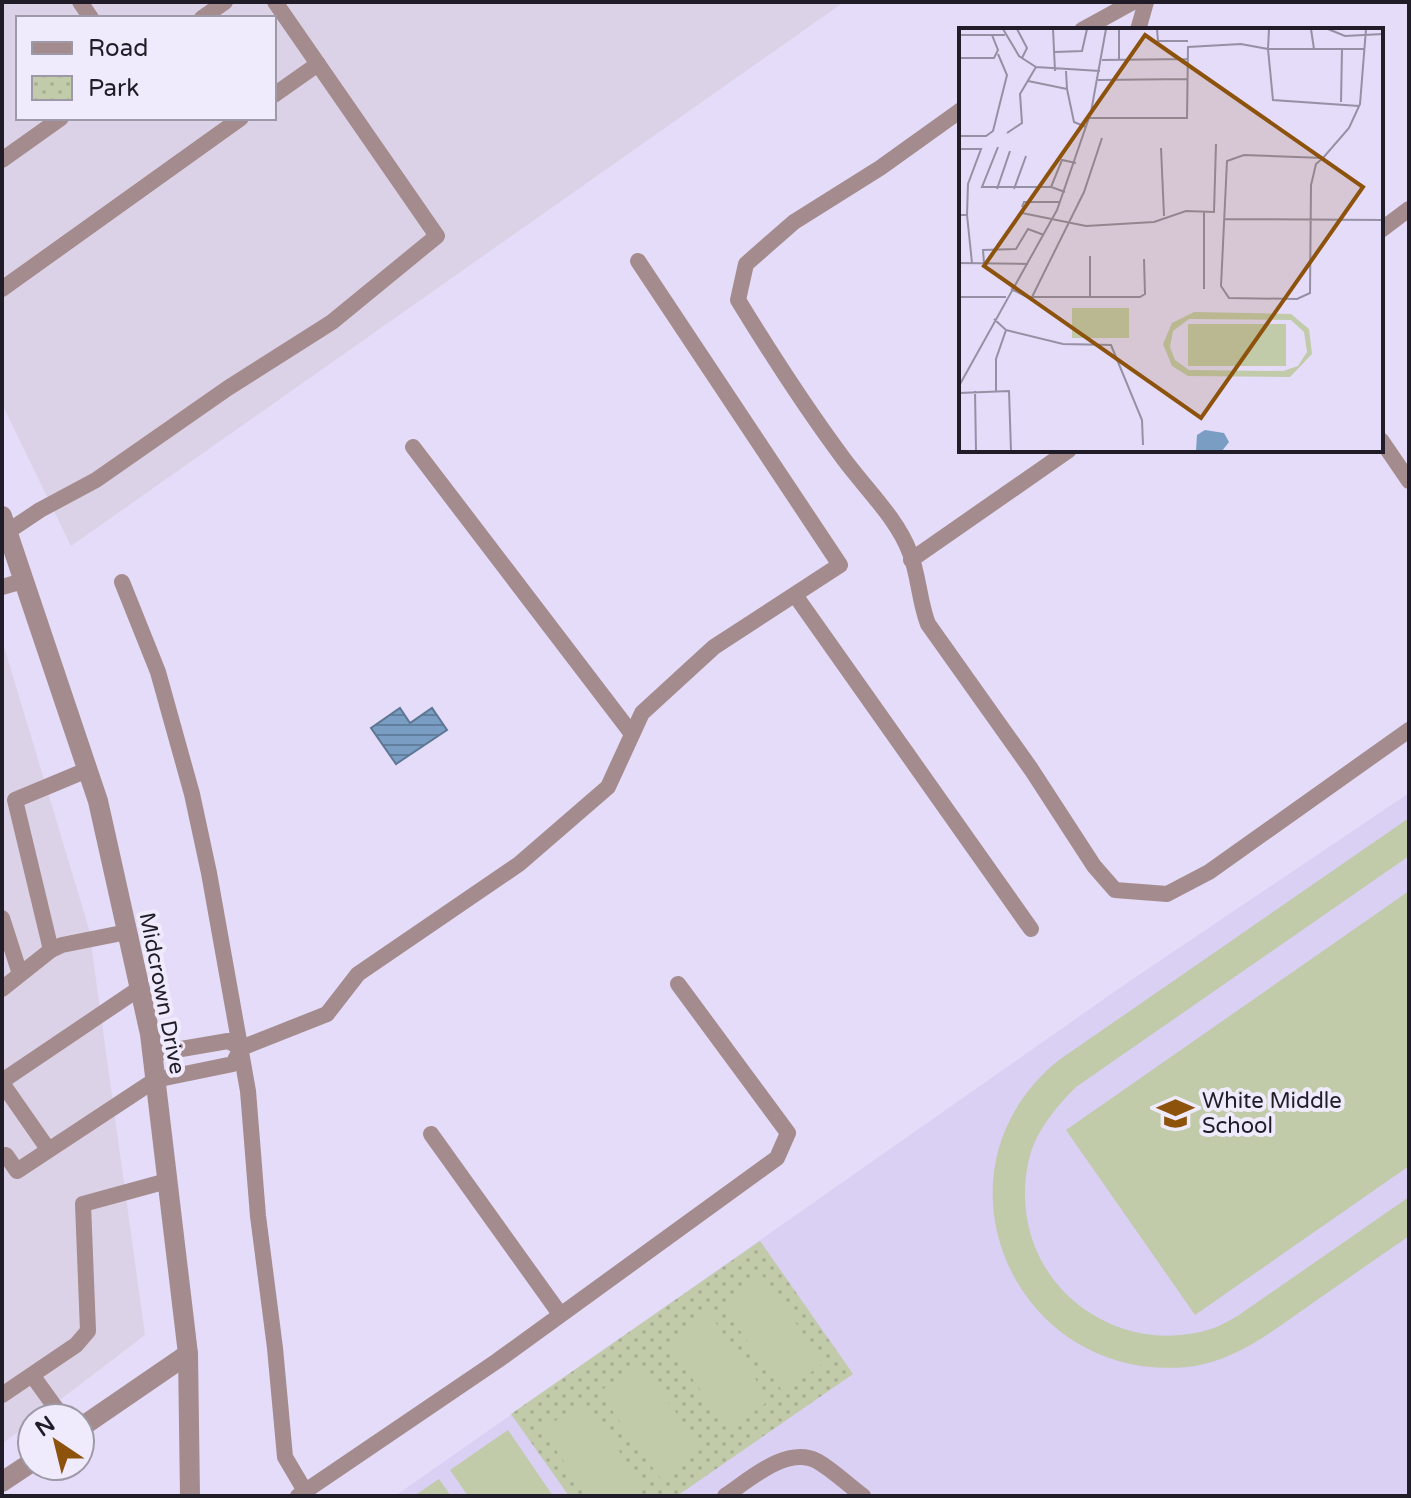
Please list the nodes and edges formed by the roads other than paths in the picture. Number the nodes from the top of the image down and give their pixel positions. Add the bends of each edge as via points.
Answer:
1 (225, 2) edge
2 (275, 2) edge
3 (1133, 2) edge
4 (1146, 2) edge
5 (205, 16) edge
6 (1086, 28) edge
7 (1139, 28) edge
8 (318, 64) junction
9 (276, 94) edge
10 (959, 111) edge
11 (58, 120) edge
12 (238, 120) edge
13 (2, 160) edge
14 (1409, 209) edge
15 (1383, 228) edge
16 (638, 261) dead end
17 (2, 289) edge
18 (1383, 443) edge
19 (413, 447) dead end
20 (1066, 452) edge
21 (1409, 481) edge
22 (5, 524) edge
23 (911, 560) junction
24 (23, 581) junction
25 (122, 582) dead end
26 (2, 587) edge
27 (795, 595) junction
28 (1409, 730) edge
29 (632, 734) junction
30 (87, 770) junction
31 (8, 803) edge
32 (2, 918) edge
33 (1031, 929) dead end
34 (127, 932) junction
35 (51, 950) junction
36 (20, 974) junction
37 (678, 984) dead end
38 (140, 988) junction
39 (2, 989) edge
40 (241, 1048) junction
41 (152, 1054) junction
42 (155, 1080) junction
43 (2, 1082) edge
44 (431, 1134) dead end
45 (48, 1149) junction
46 (6, 1155) dead end
47 (167, 1181) junction
48 (560, 1314) junction
49 (188, 1354) junction
50 (32, 1375) junction
51 (2, 1395) edge
52 (51, 1402) edge
53 (96, 1417) edge
54 (301, 1494) edge
55 (190, 1496) edge
56 (725, 1496) edge
57 (863, 1496) edge

1 - 5 lane
2 - 8 lane
3 - 6 lane
4 - 7 lane
8 - 9 lane
8 - 22 lane via 437,236 332,322 96,480
10 - 23 lane via 794,222 746,264 738,300 773,358 891,521
11 - 13 lane
12 - 17 lane
14 - 15 lane
16 - 27 lane via 840,565
18 - 21 lane
19 - 29 lane
20 - 23 lane
22 - 24 street, Midcrown Drive
23 - 28 lane via 928,624 1115,890 1167,894 1195,879
24 - 26 lane
24 - 30 street, Midcrown Drive
25 - 40 lane via 158,672 192,794
27 - 29 lane via 714,647 642,713
27 - 33 lane
29 - 40 lane via 608,787 519,864 358,974 327,1014
30 - 31 lane
30 - 34 street, Midcrown Drive
31 - 35 lane
32 - 36 lane
34 - 35 lane
34 - 38 street, Midcrown Drive
35 - 36 lane
36 - 39 lane
37 - 48 lane via 788,1133 777,1158
38 - 41 street, Midcrown Drive
38 - 43 lane
40 - 41 lane via 228,1041
40 - 42 lane via 233,1064
40 - 54 lane via 285,1457
41 - 42 street, Midcrown Drive
42 - 45 lane
42 - 47 street, Midcrown Drive
43 - 45 lane
44 - 48 lane
45 - 46 lane via 17,1171
47 - 49 street, Midcrown Drive
47 - 50 lane via 83,1204 88,1331
48 - 54 lane
49 - 53 street
49 - 55 street, Midcrown Drive
50 - 51 lane
50 - 52 lane
56 - 57 lane via 767,1468 795,1457 815,1460

